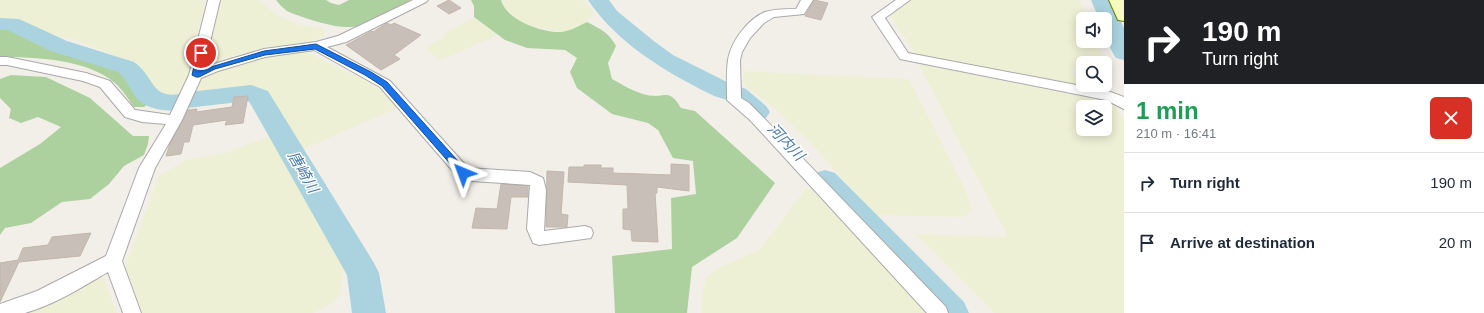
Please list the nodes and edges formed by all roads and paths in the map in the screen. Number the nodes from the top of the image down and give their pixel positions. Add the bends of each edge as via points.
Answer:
1 (214, 0) edge
2 (422, 0) edge
3 (808, 0) edge
4 (904, 0) edge
5 (1117, 0) edge
6 (1124, 16) edge
7 (316, 46) junction
8 (0, 61) edge
9 (196, 75) junction
10 (1124, 104) edge
11 (175, 120) junction
12 (585, 233) dead end
13 (113, 261) junction
14 (0, 312) edge
15 (132, 313) edge
16 (939, 313) edge

1 - 9 street
2 - 7 street via 342,39
3 - 16 street via 800,12 772,14 761,20 740,41 734,52 732,67 734,100 755,117
4 - 10 street via 878,17 904,56 1108,96
5 - 6 street
7 - 9 street via 264,53
7 - 12 street via 384,84 463,173 530,178 537,182 535,229 539,238
8 - 11 street via 86,77 105,84 130,114
9 - 11 street
11 - 13 street via 147,168
13 - 14 street via 75,282
13 - 15 street

